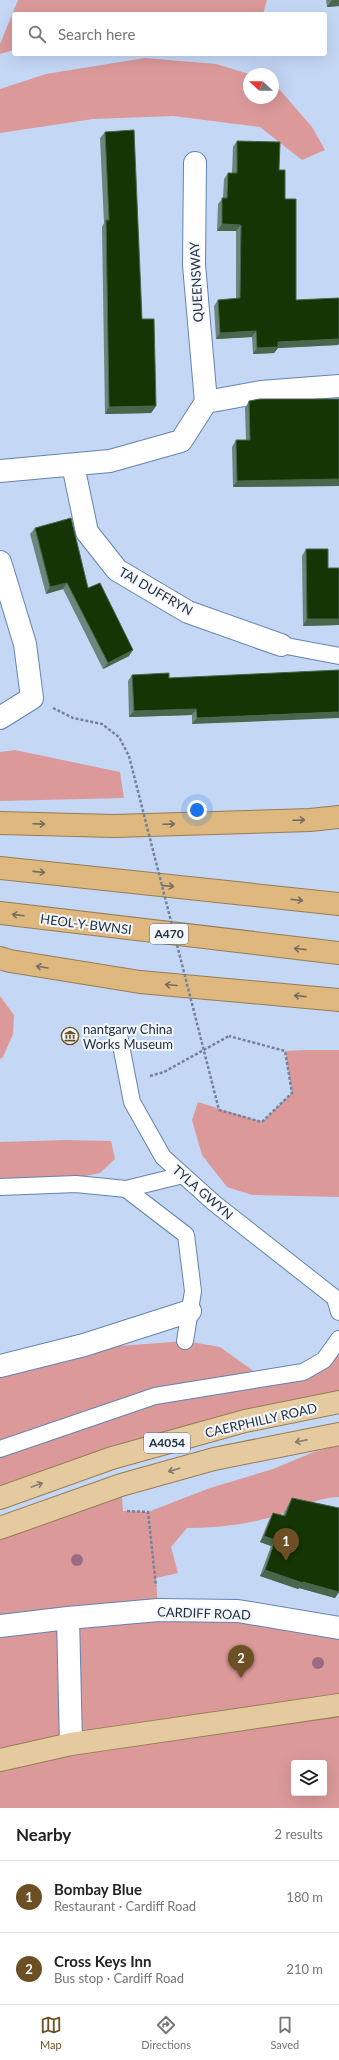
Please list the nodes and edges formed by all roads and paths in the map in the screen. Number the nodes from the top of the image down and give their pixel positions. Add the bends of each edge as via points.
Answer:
1 (195, 163) dead end
2 (339, 386) edge
3 (206, 402) junction
4 (73, 465) junction
5 (0, 471) edge
6 (0, 562) edge
7 (281, 645) joint
8 (339, 656) edge
9 (32, 698) junction
10 (0, 718) edge
11 (339, 817) edge
12 (0, 823) edge
13 (0, 868) edge
14 (339, 904) edge
15 (0, 913) edge
16 (339, 953) edge
17 (0, 958) edge
18 (339, 1000) edge
19 (119, 1035) dead end
20 (129, 1083) junction
21 (183, 1175) junction
22 (0, 1187) edge
23 (126, 1189) junction
24 (190, 1311) junction
25 (339, 1312) edge
26 (339, 1339) edge
27 (185, 1341) dead end
28 (0, 1366) edge
29 (339, 1402) edge
30 (339, 1434) edge
31 (0, 1449) edge
32 (121, 1485) junction
33 (0, 1498) edge
34 (0, 1528) edge
35 (158, 1610) junction
36 (68, 1618) junction
37 (0, 1626) edge
38 (339, 1628) edge
39 (339, 1705) edge
40 (72, 1744) junction
41 (0, 1760) edge

1 - 3 street, QUEENSWAY via 194,265
2 - 3 street via 261,392
3 - 4 street via 181,441 110,461
4 - 5 street
4 - 7 street, TAI DUFFRYN via 87,532 117,570 188,612
6 - 9 street via 26,644
7 - 8 lane
9 - 10 street
9 - 20 path, bridge via 72,718 102,724 119,737 129,756 219,1110 262,1122 292,1093 285,1051 229,1036 164,1072
12 -> 11 highway via 114,826
13 -> 14 highway
16 -> 15 highway, HEOL-Y-BWNSI / A470
18 -> 17 highway via 140,982 10,962
19 - 20 lane, TYLA GWYN
20 - 21 lane, TYLA GWYN via 132,1102 151,1136 165,1159
21 - 23 lane
21 - 25 lane, TYLA GWYN via 214,1203 335,1298
22 - 23 lane via 76,1184
23 - 24 lane via 186,1234 193,1291
24 - 27 lane
24 - 28 street via 84,1345
26 - 31 lane via 324,1360 303,1372 155,1396
33 -> 29 main road, CAERPHILLY ROAD / A4054 via 119,1456 244,1422
30 -> 32 main road, CAERPHILLY ROAD / A4054 via 214,1459
32 - 34 main road, CAERPHILLY ROAD / A4054
32 - 35 path via 123,1511 148,1512
35 - 36 street, CARDIFF ROAD
35 - 38 street, CARDIFF ROAD via 238,1611
36 - 37 street, CARDIFF ROAD
36 - 40 street
39 - 40 main road
40 - 41 main road

